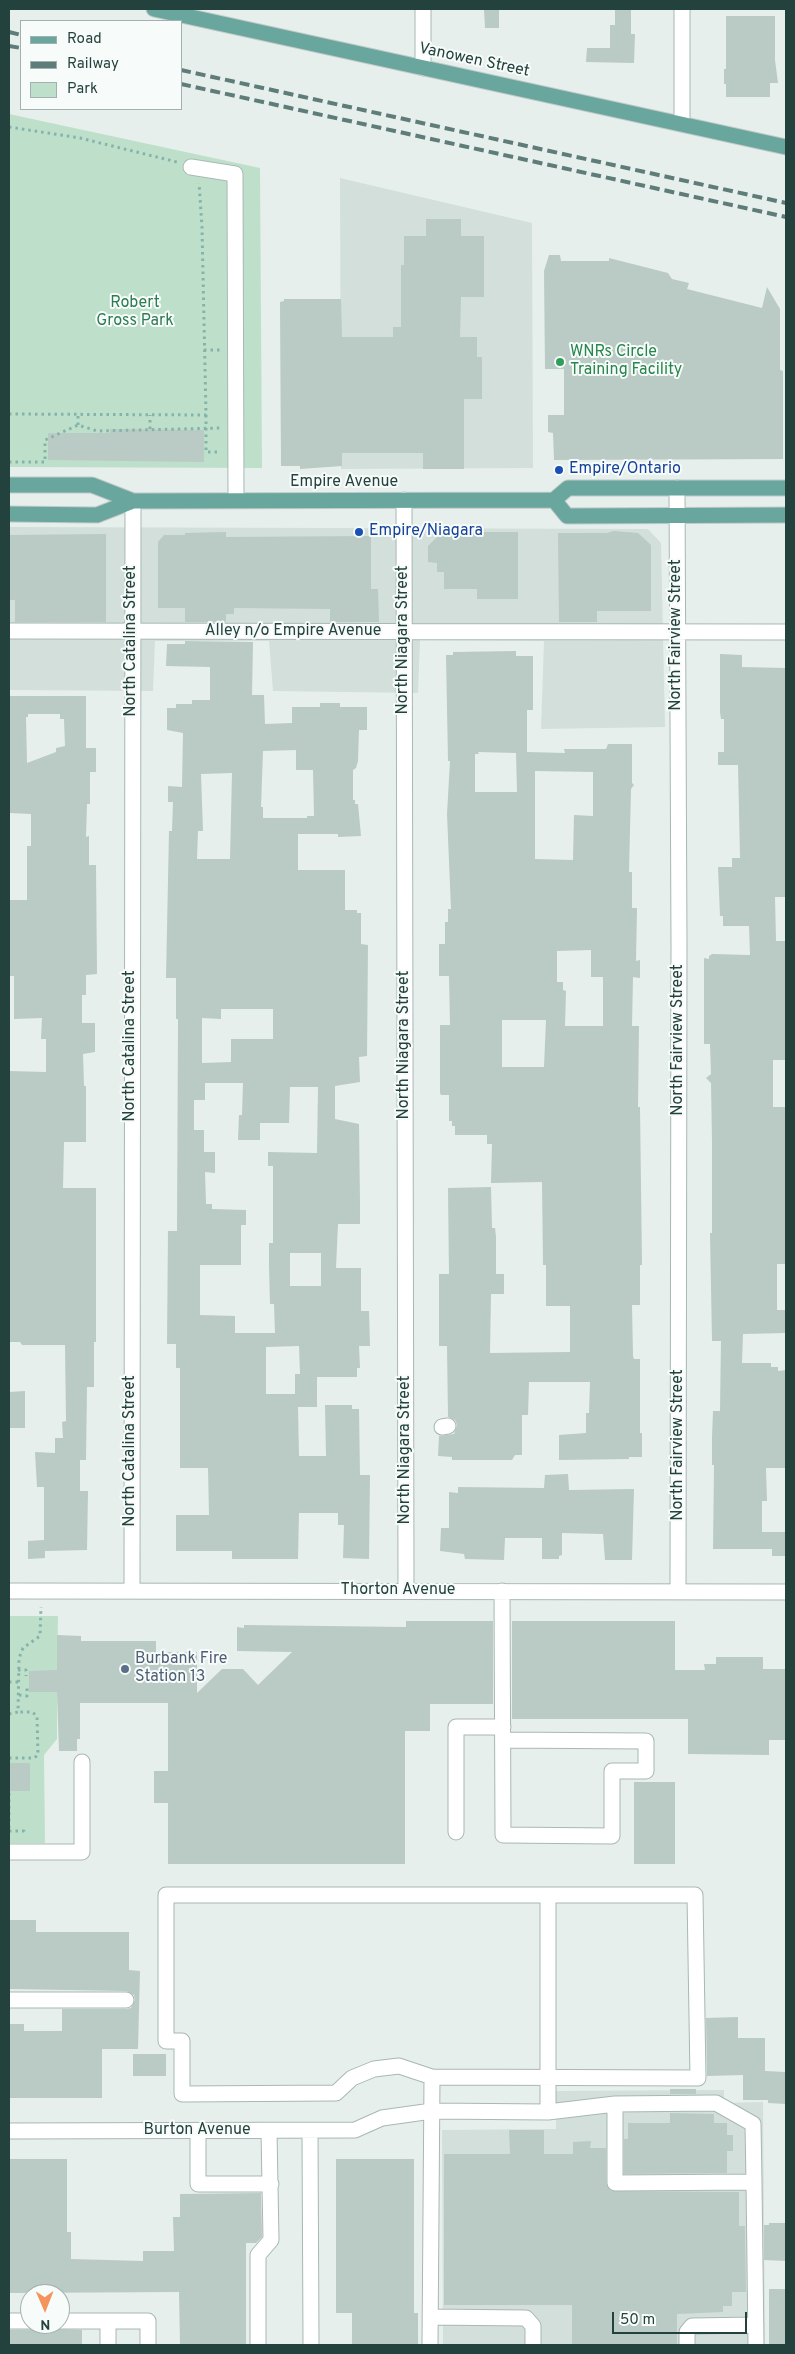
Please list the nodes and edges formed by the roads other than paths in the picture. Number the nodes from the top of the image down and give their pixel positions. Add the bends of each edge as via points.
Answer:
1 (423, 9) edge
2 (682, 9) edge
3 (164, 10) edge
4 (423, 68) junction
5 (682, 124) junction
6 (786, 147) edge
7 (191, 167) road end
8 (9, 485) edge
9 (677, 488) junction
10 (786, 488) edge
11 (236, 500) junction
12 (404, 500) junction
13 (554, 500) junction
14 (133, 501) junction
15 (9, 514) edge
16 (678, 516) junction
17 (786, 516) edge
18 (9, 631) edge
19 (132, 632) junction
20 (404, 632) junction
21 (678, 632) junction
22 (786, 632) edge
23 (9, 1591) edge
24 (132, 1591) junction
25 (406, 1591) junction
26 (502, 1591) junction
27 (678, 1591) junction
28 (786, 1592) edge
29 (503, 1734) junction
30 (82, 1762) dead end
31 (456, 1832) dead end
32 (9, 1852) edge
33 (548, 1895) junction
34 (9, 2000) edge
35 (126, 2000) dead end
36 (432, 2077) junction
37 (548, 2077) junction
38 (615, 2104) junction
39 (432, 2111) junction
40 (548, 2112) junction
41 (9, 2131) edge
42 (198, 2131) junction
43 (269, 2131) junction
44 (310, 2131) junction
45 (754, 2182) junction
46 (271, 2184) junction
47 (430, 2317) junction
48 (70, 2321) edge
49 (108, 2321) junction
50 (756, 2325) junction
51 (108, 2345) edge
52 (148, 2345) edge
53 (258, 2345) edge
54 (311, 2345) edge
55 (430, 2345) edge
56 (533, 2345) edge
57 (687, 2345) edge
58 (756, 2345) edge

1 - 4 street
2 - 5 street
3 - 4 main road, Vanowen Street
4 - 5 main road, Vanowen Street
5 - 6 main road, Vanowen Street
7 - 11 street via 235,174
8 - 14 main road, Empire Avenue via 92,485
9 - 10 main road
9 - 13 main road via 568,488
9 - 16 street, North Fairview Street
11 - 12 main road, Empire Avenue
11 - 14 main road, Empire Avenue
12 - 13 main road, Empire Avenue
12 - 20 street, North Niagara Street
13 - 16 main road via 567,516
14 - 15 main road, Empire Avenue via 97,515
14 - 19 street, North Catalina Street
16 - 17 main road
16 - 21 street, North Fairview Street
18 - 19 street, Alley n/o Empire Avenue
19 - 20 street, Alley n/o Empire Avenue
19 - 24 street, North Catalina Street
20 - 21 street, Alley n/o Empire Avenue
20 - 25 street, North Niagara Street
21 - 22 street, Alley n/o Empire Avenue
21 - 27 street, North Fairview Street
23 - 24 street, Thorton Avenue
24 - 25 street, Thorton Avenue
25 - 26 street, Thorton Avenue
26 - 27 street, Thorton Avenue
26 - 29 street
27 - 28 street, Thorton Avenue
29 - 29 street via 503,1835 612,1836 612,1771 646,1771 646,1742
29 - 31 street via 456,1727
30 - 32 street via 82,1852 25,1844
33 - 36 street via 166,1895 166,2041 182,2040 182,2094 336,2093 352,2078 374,2068 399,2066
33 - 37 street
33 - 37 street via 695,1895 698,2078
34 - 35 street
36 - 37 street
36 - 39 street
37 - 40 street
38 - 40 street, Burton Avenue
38 - 45 street, Burton Avenue via 716,2103 753,2124
38 - 45 street via 615,2183
39 - 40 street, Burton Avenue
39 - 44 street, Burton Avenue via 382,2118 355,2130
39 - 47 street
41 - 42 street, Burton Avenue
42 - 43 street, Burton Avenue
42 - 46 street via 198,2184
43 - 44 street, Burton Avenue
43 - 46 street
44 - 54 street
45 - 50 street
46 - 53 street via 271,2240 258,2255
47 - 55 street
47 - 56 street via 526,2318 533,2326
48 - 49 street
49 - 51 street
49 - 52 street via 148,2321
50 - 57 street via 692,2326 687,2332
50 - 58 street

